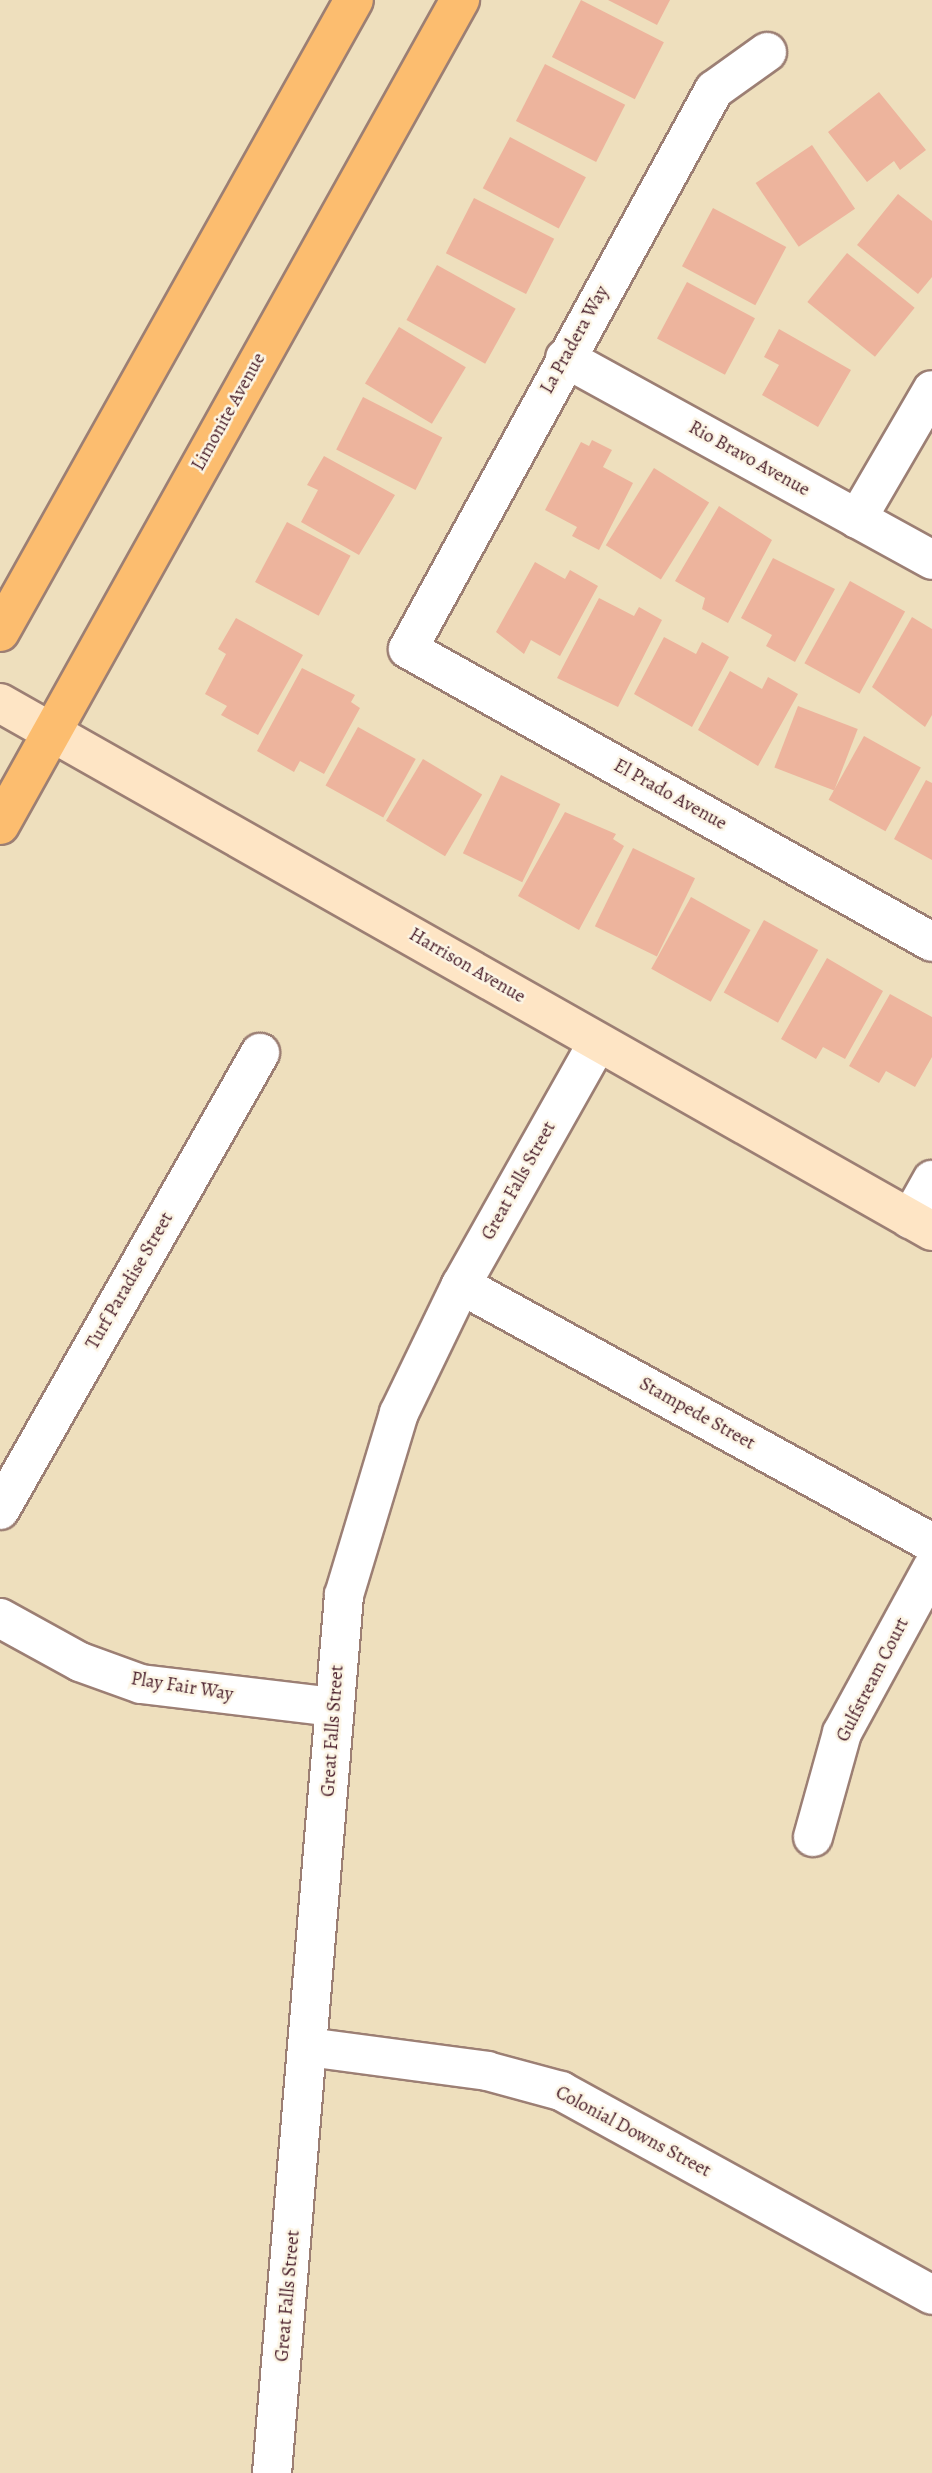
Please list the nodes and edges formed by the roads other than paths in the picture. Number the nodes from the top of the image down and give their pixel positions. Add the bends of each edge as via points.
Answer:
1 (354, 0) edge
2 (460, 0) edge
3 (767, 52) dead end
4 (565, 358) junction
5 (932, 390) edge
6 (857, 519) junction
7 (932, 560) edge
8 (0, 632) edge
9 (408, 649) joint
10 (0, 703) edge
11 (51, 730) junction
12 (0, 825) edge
13 (932, 942) edge
14 (596, 1045) junction
15 (260, 1053) dead end
16 (932, 1180) edge
17 (921, 1225) edge
18 (461, 1285) junction
19 (0, 1510) edge
20 (932, 1543) edge
21 (932, 1568) edge
22 (0, 1618) edge
23 (335, 1707) junction
24 (813, 1837) dead end
25 (308, 2047) junction
26 (932, 2295) edge
27 (272, 2473) edge

1 - 8 main road
2 - 11 main road, Limonite Avenue
3 - 4 street, La Pradera Way via 714,90
4 - 6 street, Rio Bravo Avenue
4 - 9 street, La Pradera Way
5 - 6 street
6 - 7 street, Rio Bravo Avenue
9 - 13 street, El Prado Avenue
10 - 11 street, Harrison Avenue
11 - 12 main road, Limonite Avenue
11 - 14 street, Harrison Avenue via 514,992
14 - 17 street, Harrison Avenue
14 - 18 street, Great Falls Street
15 - 19 street, Turf Paradise Street
16 - 17 street
18 - 20 street, Stampede Street
18 - 23 street, Great Falls Street via 399,1413 365,1518 344,1595
21 - 24 street, Gulfstream Court via 842,1733
22 - 23 street, Play Fair Way via 80,1662 141,1684
23 - 25 street, Great Falls Street
25 - 26 street, Colonial Downs Street via 487,2071 561,2091
25 - 27 street, Great Falls Street

